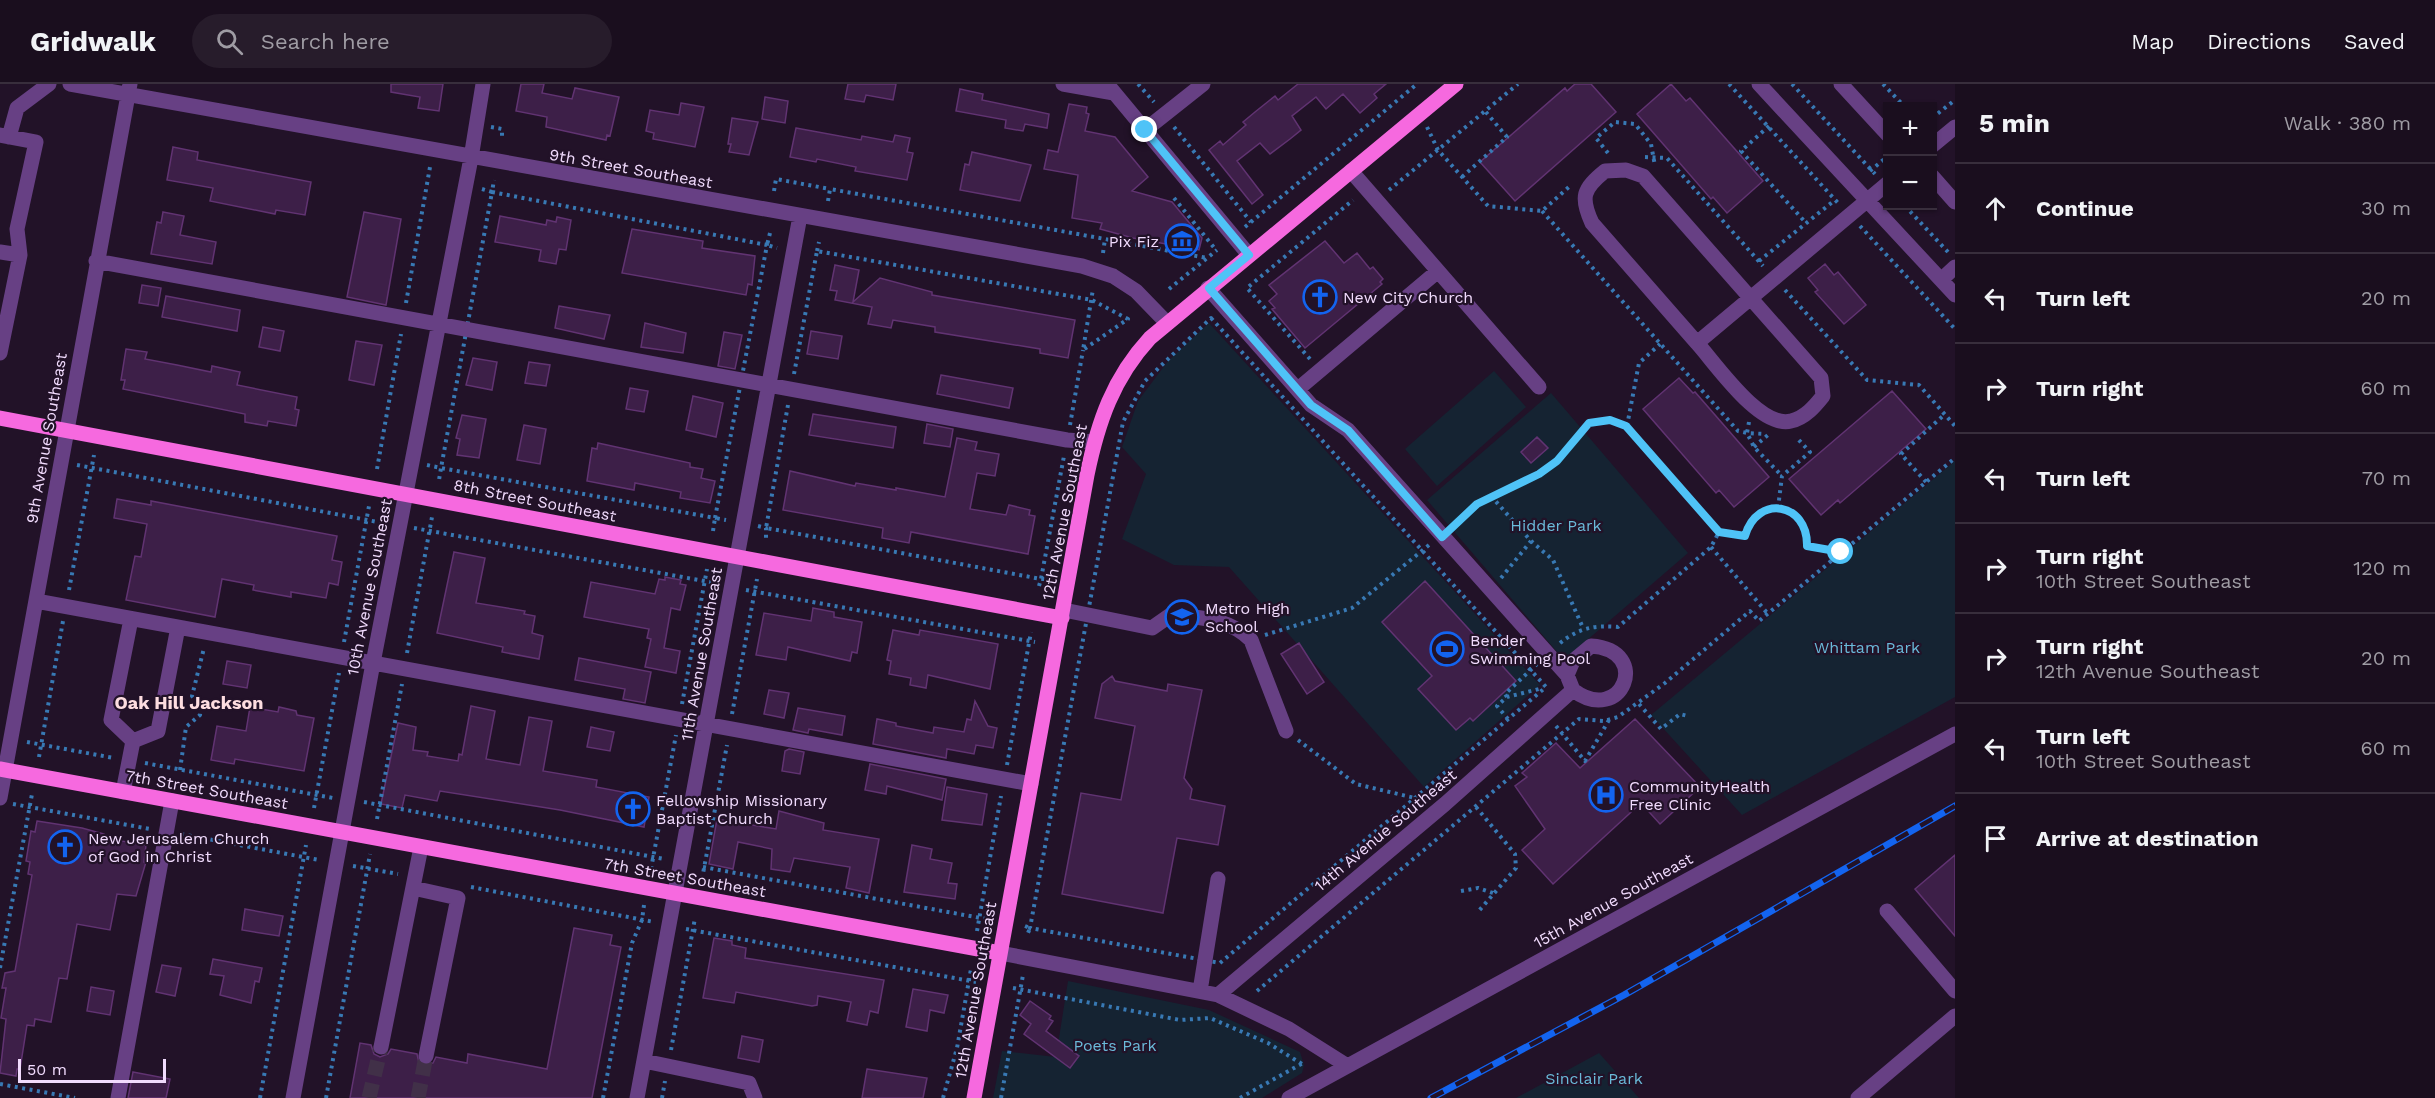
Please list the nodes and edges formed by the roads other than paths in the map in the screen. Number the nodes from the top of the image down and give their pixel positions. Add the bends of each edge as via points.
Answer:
1 (49, 84) edge
2 (70, 84) edge
3 (483, 84) edge
4 (1063, 84) edge
5 (1203, 84) edge
6 (1456, 84) edge
7 (1759, 84) edge
8 (1841, 84) edge
9 (1111, 88) edge
10 (129, 89) edge
11 (1955, 127) edge
12 (1145, 130) junction
13 (1883, 131) edge
14 (5, 136) edge
15 (1937, 142) edge
16 (471, 158) junction
17 (1351, 171) junction
18 (1882, 179) edge
19 (1937, 182) edge
20 (1867, 200) junction
21 (1955, 202) edge
22 (800, 216) junction
23 (0, 252) edge
24 (20, 255) junction
25 (1249, 255) junction
26 (96, 261) junction
27 (1955, 267) edge
28 (1438, 271) junction
29 (1941, 280) junction
30 (1209, 288) junction
31 (1955, 296) edge
32 (1749, 297) junction
33 (1167, 323) junction
34 (437, 325) junction
35 (1697, 343) junction
36 (0, 353) edge
37 (767, 386) junction
38 (1539, 387) dead end
39 (1298, 389) junction
40 (0, 418) edge
41 (65, 431) junction
42 (1094, 442) junction
43 (405, 493) junction
44 (736, 556) junction
45 (36, 601) junction
46 (1063, 614) junction
47 (131, 619) junction
48 (178, 627) junction
49 (373, 663) junction
50 (1567, 675) junction
51 (1573, 690) junction
52 (706, 724) junction
53 (1286, 731) road end
54 (1955, 734) edge
55 (133, 741) junction
56 (3, 770) edge
57 (1031, 784) junction
58 (123, 792) junction
59 (0, 798) edge
60 (172, 801) junction
61 (343, 832) junction
62 (421, 846) junction
63 (1218, 879) dead end
64 (414, 882) junction
65 (676, 894) junction
66 (1887, 911) dead end
67 (1000, 954) junction
68 (1200, 991) junction
69 (1955, 991) edge
70 (1218, 995) junction
71 (1955, 1016) edge
72 (381, 1047) tunnel mouth
73 (426, 1056) tunnel mouth
74 (644, 1061) junction
75 (1346, 1065) junction
76 (118, 1098) edge
77 (292, 1098) edge
78 (637, 1098) edge
79 (755, 1098) edge
80 (974, 1098) edge
81 (1288, 1098) edge
82 (1858, 1098) edge

1 - 14 street via 17,108
2 - 10 street, 9th Street Southeast
3 - 16 street, 10th Avenue Southeast
4 - 9 street
5 - 12 street
6 - 17 main road, 12th Avenue Southeast
7 - 20 street
8 - 13 street
9 - 12 street
10 - 16 street, 9th Street Southeast
10 - 26 street, 9th Avenue Southeast
11 - 15 street
12 - 25 street
14 - 24 street via 36,142 17,229
16 - 22 street, 9th Street Southeast
16 - 34 street, 10th Avenue Southeast
17 - 25 main road, 12th Avenue Southeast
17 - 28 street
18 - 20 street
19 - 21 street
20 - 29 street
20 - 32 street
22 - 33 street, 9th Street Southeast via 1082,266 1113,276 1136,291
22 - 37 street, 11th Avenue Southeast
23 - 24 street
24 - 36 street
25 - 30 main road, 12th Avenue Southeast
26 - 34 street
26 - 41 street, 9th Avenue Southeast
27 - 29 street
28 - 38 street
28 - 39 street
29 - 31 street
30 - 33 main road, 12th Avenue Southeast
30 - 39 street
32 - 35 street
32 - 35 street via 1821,378 1823,396 1811,411 1790,422 1774,420 1750,404
32 - 35 street via 1643,176 1626,170 1605,171 1587,186 1584,206 1592,224
33 - 42 main road, 12th Avenue Southeast via 1133,356 1121,374 1109,395
34 - 37 street
34 - 43 street, 10th Avenue Southeast
37 - 42 street
37 - 44 street, 11th Avenue Southeast
39 - 50 street via 1311,405 1348,430
40 - 41 main road, 8th Street Southeast
41 - 43 main road, 8th Street Southeast
41 - 45 street, 9th Avenue Southeast
42 - 46 main road, 12th Avenue Southeast
43 - 44 main road, 8th Street Southeast
43 - 49 street, 10th Avenue Southeast
44 - 46 main road, 8th Street Southeast
44 - 52 street, 11th Avenue Southeast
45 - 47 street
45 - 56 street, 9th Avenue Southeast
46 - 53 street via 1152,628 1172,614 1224,622 1240,629 1251,640
46 - 57 main road, 12th Avenue Southeast
47 - 48 street
47 - 55 street via 111,720
48 - 49 street
48 - 55 street via 158,731
49 - 52 street
49 - 61 street, 10th Avenue Southeast
50 - 51 street
50 - 51 street via 1573,661 1591,646 1606,647 1625,666 1623,686 1610,699 1586,700
51 - 70 street, 14th Avenue Southeast via 1445,804
52 - 57 street
52 - 65 street, 11th Avenue Southeast
54 - 75 street, 15th Avenue Southeast
55 - 58 street
56 - 58 main road, 7th Street Southeast
56 - 59 street, 9th Avenue Southeast
57 - 67 main road, 12th Avenue Southeast
58 - 60 main road, 7th Street Southeast
60 - 61 main road, 7th Street Southeast
60 - 76 street
61 - 62 main road, 7th Street Southeast
61 - 77 street, 10th Avenue Southeast
62 - 64 street
62 - 65 main road, 7th Street Southeast
63 - 68 street
64 - 72 street
64 - 73 street via 458,898
65 - 67 main road, 7th Street Southeast
65 - 74 street, 11th Avenue Southeast
66 - 69 street
67 - 68 street, 7th Street Southeast
67 - 80 main road, 12th Avenue Southeast
68 - 70 street, 7th Street Southeast
70 - 75 street, 7th Street Southeast via 1289,1029
71 - 82 street
74 - 78 street, 11th Avenue Southeast
74 - 79 street via 749,1083
75 - 81 street, 15th Avenue Southeast

